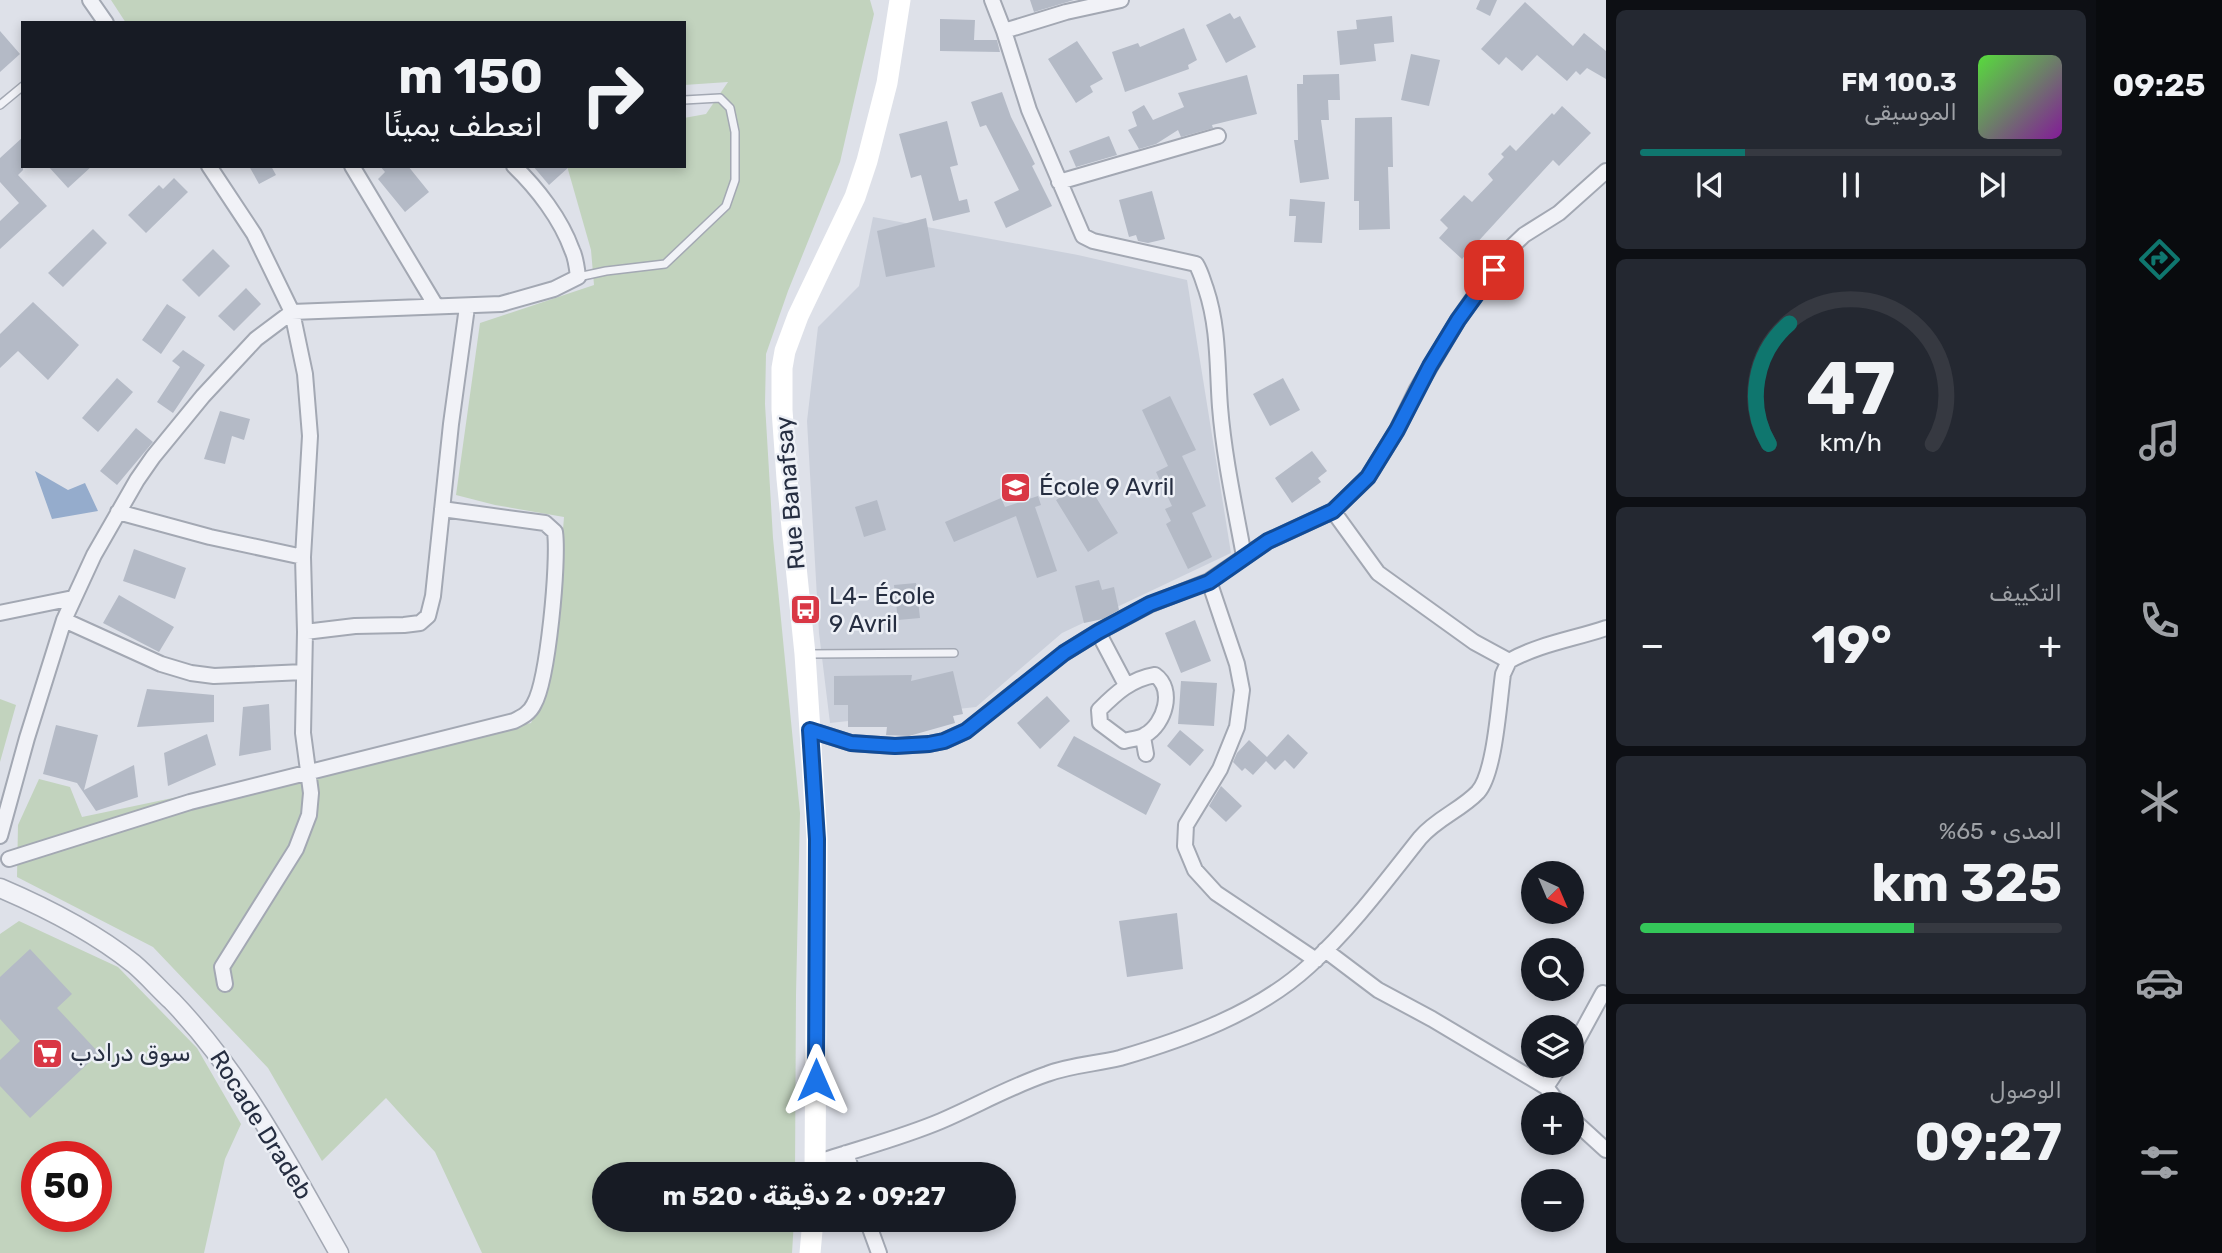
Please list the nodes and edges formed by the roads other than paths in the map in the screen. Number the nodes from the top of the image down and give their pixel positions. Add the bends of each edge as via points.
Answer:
1 (90, 0) edge
2 (900, 0) edge
3 (992, 0) edge
4 (1121, 0) edge
5 (102, 21) edge
6 (1004, 30) junction
7 (21, 88) edge
8 (686, 100) edge
9 (0, 105) edge
10 (1218, 136) dead end
11 (210, 168) edge
12 (353, 168) edge
13 (516, 168) edge
14 (1606, 170) edge
15 (1059, 182) junction
16 (578, 277) junction
17 (436, 306) junction
18 (467, 307) junction
19 (292, 312) junction
20 (442, 509) junction
21 (1333, 511) junction
22 (118, 512) junction
23 (1244, 556) junction
24 (303, 557) junction
25 (1209, 582) junction
26 (73, 598) junction
27 (0, 613) edge
28 (64, 620) junction
29 (1606, 628) edge
30 (305, 632) junction
31 (1098, 632) junction
32 (954, 653) dead end
33 (805, 654) junction
34 (1509, 661) junction
35 (304, 672) junction
36 (1126, 685) junction
37 (810, 730) junction
38 (1143, 737) junction
39 (1146, 754) dead end
40 (307, 773) junction
41 (0, 836) edge
42 (9, 859) dead end
43 (0, 888) edge
44 (1321, 955) junction
45 (226, 984) dead end
46 (1603, 993) dead end
47 (1584, 1028) edge
48 (1552, 1078) edge
49 (1546, 1087) junction
50 (1550, 1092) edge
51 (1584, 1130) edge
52 (1606, 1150) edge
53 (846, 1153) junction
54 (815, 1162) edge
55 (829, 1162) edge
56 (849, 1162) edge
57 (812, 1232) edge
58 (871, 1232) edge
59 (339, 1253) edge
60 (810, 1253) edge
61 (879, 1253) edge

1 - 5 street
2 - 33 main road, Rue Banafsay via 887,83 867,161 855,197 798,316 782,368 787,479
3 - 6 street
4 - 6 street
6 - 15 street via 1029,110
7 - 9 lane
8 - 16 lane via 720,98 730,108 736,132 736,180 726,206 666,264
10 - 15 street
11 - 19 street via 254,234
12 - 17 street
13 - 16 street via 554,216 573,252
14 - 21 street via 1568,206 1505,253 1458,320 1368,477
15 - 23 street via 1086,238 1199,268 1214,313 1228,471
16 - 18 street via 519,300
17 - 18 street
17 - 19 street
18 - 20 street
19 - 22 street via 256,339 203,396 153,457
19 - 24 street via 310,436
20 - 30 street via 433,596 424,621
20 - 40 street via 545,523 555,532 552,606 534,705 514,721
21 - 23 street
21 - 34 street via 1378,573 1474,642
22 - 24 street
22 - 26 street
23 - 25 street
24 - 30 street
25 - 31 street via 1150,604
25 - 44 street via 1242,690 1237,727 1220,769 1186,825 1185,846 1195,870 1216,892
26 - 27 street
26 - 28 street
28 - 35 street via 191,673
28 - 41 street
29 - 34 street
30 - 35 street
31 - 36 street
31 - 37 street via 1064,653 966,731 944,741 895,746 851,743
32 - 33 lane
33 - 37 main road, Rue Banafsay
34 - 44 street via 1486,780 1480,790 1436,822
35 - 40 street
36 - 38 street via 1099,710 1100,723 1124,741
36 - 38 street via 1155,675 1165,685 1161,717
37 - 54 main road, Rue Banafsay via 817,839
38 - 39 street
40 - 42 street via 190,802
40 - 45 street via 309,815 296,849 222,967
43 - 59 street, Rocade Dradeb via 62,918 124,957 188,1018 262,1117
44 - 49 street
44 - 53 street via 1267,998 1219,1023 1119,1058 1045,1074 940,1122
46 - 47 street
48 - 49 street
49 - 50 street
51 - 52 street
53 - 55 street
53 - 56 street
57 - 60 main road
58 - 61 street

